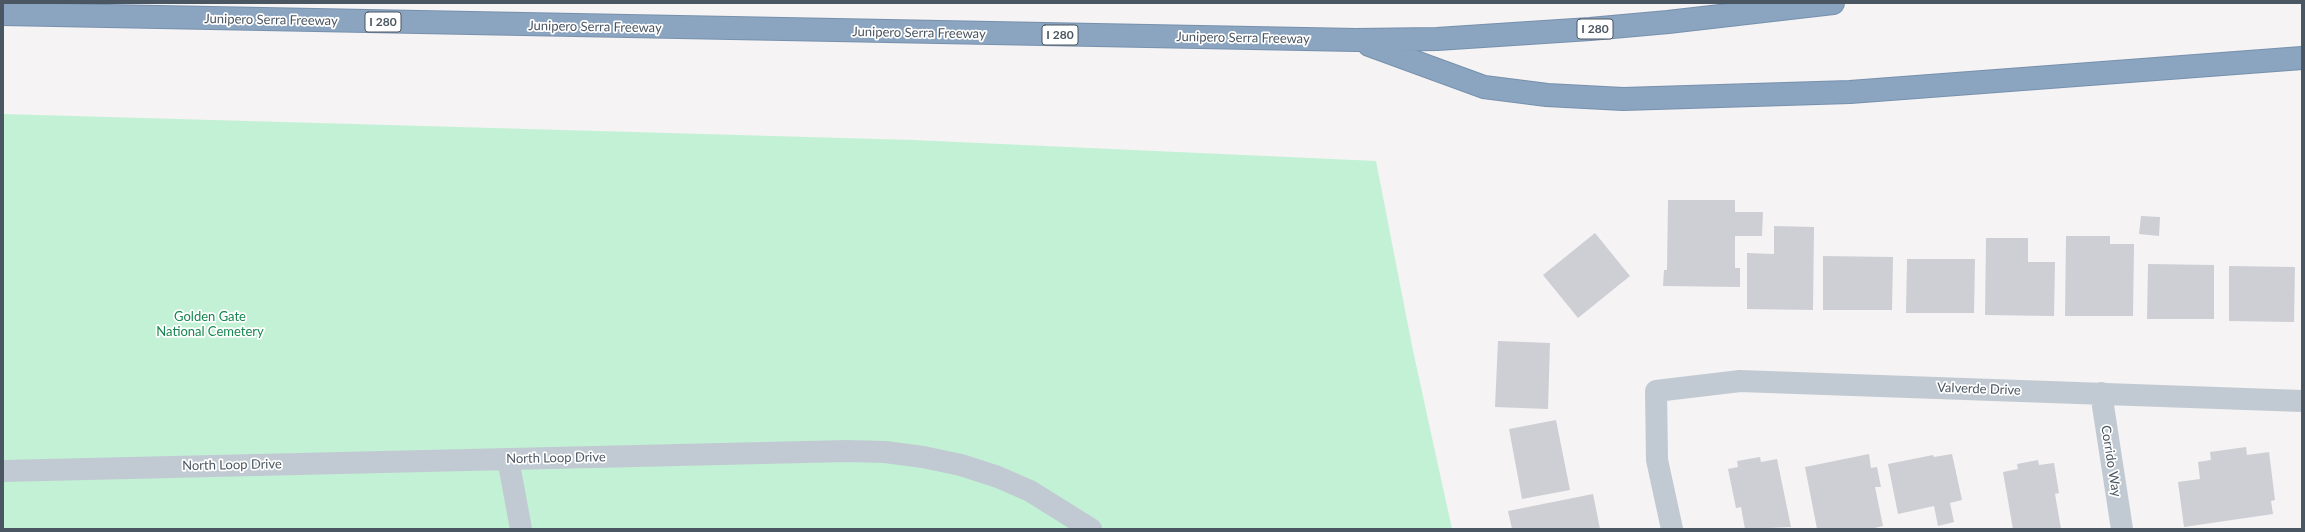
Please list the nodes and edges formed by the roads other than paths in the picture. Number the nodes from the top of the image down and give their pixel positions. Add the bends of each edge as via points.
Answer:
1 (1833, 3) edge
2 (3, 14) edge
3 (1356, 40) junction
4 (2302, 58) edge
5 (2101, 393) junction
6 (2302, 401) edge
7 (508, 459) junction
8 (3, 471) edge
9 (521, 529) edge
10 (1091, 529) edge
11 (1672, 529) edge
12 (2122, 529) edge

1 - 3 highway, Junipero Serra Freeway / I 280 via 1598,28 1460,37
2 - 3 highway, Junipero Serra Freeway / I 280
3 - 4 highway via 1484,87 1548,95 1623,99 1850,92
5 - 6 street, Valverde Drive
5 - 11 street, Valverde Drive via 1740,381 1656,392 1657,460
5 - 12 street, Corrido Way
7 - 8 street, North Loop Drive
7 - 9 street
7 - 10 street, North Loop Drive via 847,451 923,457 961,465 998,477 1030,491

